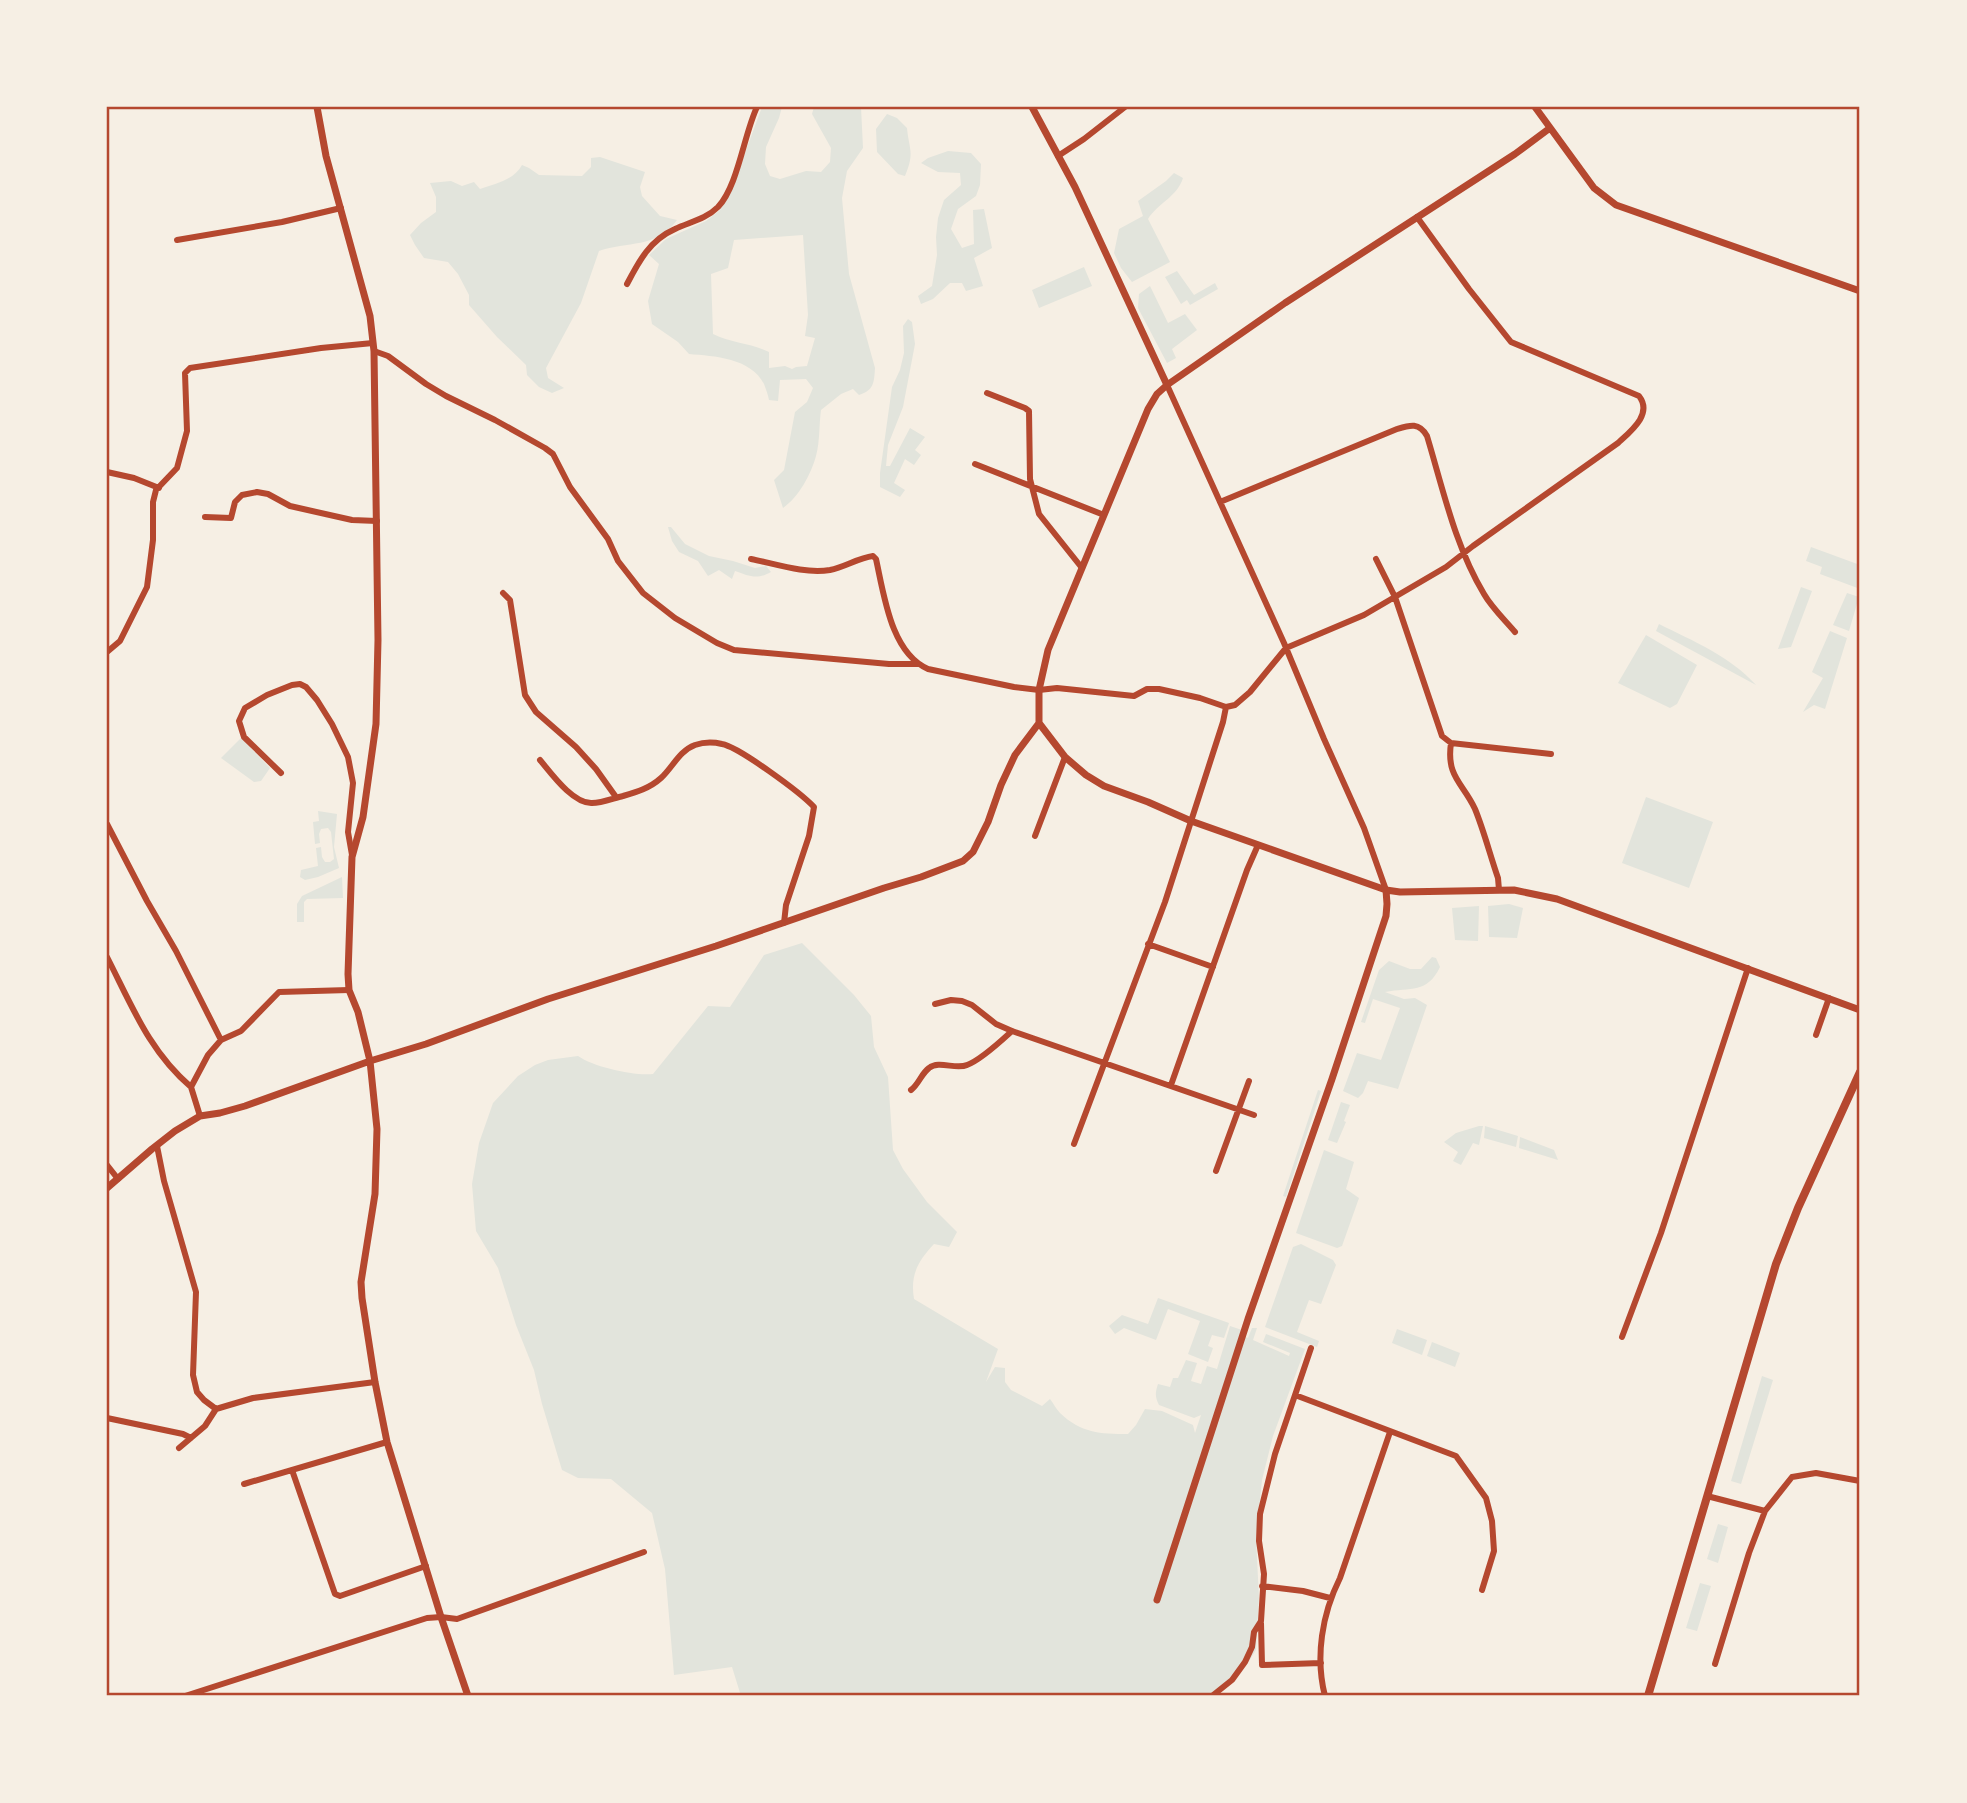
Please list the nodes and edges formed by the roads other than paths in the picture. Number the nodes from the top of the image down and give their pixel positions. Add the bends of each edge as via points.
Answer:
1 (317, 107) edge
2 (757, 107) edge
3 (1032, 107) edge
4 (1125, 107) edge
5 (1535, 107) edge
6 (1550, 128) junction
7 (1059, 156) junction
8 (341, 208) junction
9 (1418, 217) junction
10 (177, 240) dead end
11 (627, 285) dead end
12 (1860, 291) edge
13 (374, 347) junction
14 (1167, 385) junction
15 (987, 393) dead end
16 (975, 464) dead end
17 (107, 472) edge
18 (1032, 486) junction
19 (159, 488) junction
20 (1220, 502) junction
21 (1104, 515) junction
22 (205, 517) dead end
23 (377, 521) junction
24 (1464, 553) junction
25 (751, 559) dead end
26 (1376, 559) dead end
27 (1082, 568) junction
28 (503, 593) dead end
29 (1395, 597) junction
30 (1516, 632) dead end
31 (1286, 648) junction
32 (107, 652) edge
33 (917, 664) junction
34 (1039, 690) junction
35 (1226, 707) junction
36 (1039, 723) junction
37 (1451, 743) junction
38 (1551, 754) dead end
39 (1065, 757) junction
40 (540, 760) dead end
41 (281, 773) dead end
42 (616, 797) junction
43 (1191, 821) junction
44 (107, 824) edge
45 (1035, 836) dead end
46 (1258, 845) junction
47 (352, 857) junction
48 (1386, 890) junction
49 (1500, 890) junction
50 (784, 923) junction
51 (1148, 944) junction
52 (107, 957) edge
53 (1213, 967) junction
54 (1748, 968) junction
55 (349, 990) junction
56 (1829, 998) junction
57 (935, 1004) dead end
58 (1860, 1010) edge
59 (1012, 1031) junction
60 (1816, 1035) dead end
61 (221, 1040) junction
62 (370, 1061) junction
63 (1104, 1062) junction
64 (1860, 1072) edge
65 (1250, 1081) dead end
66 (1171, 1086) junction
67 (191, 1087) junction
68 (911, 1090) dead end
69 (1238, 1109) junction
70 (1254, 1115) dead end
71 (200, 1116) junction
72 (1074, 1144) dead end
73 (157, 1146) junction
74 (107, 1165) edge
75 (1216, 1171) dead end
76 (118, 1179) junction
77 (107, 1188) edge
78 (1622, 1337) dead end
79 (1311, 1348) dead end
80 (375, 1382) junction
81 (1295, 1395) junction
82 (216, 1409) junction
83 (107, 1418) edge
84 (1390, 1432) junction
85 (191, 1438) junction
86 (387, 1442) junction
87 (179, 1448) dead end
88 (292, 1470) junction
89 (1859, 1479) edge
90 (244, 1484) dead end
91 (1707, 1496) junction
92 (1765, 1511) junction
93 (644, 1552) dead end
94 (426, 1566) junction
95 (1262, 1586) junction
96 (1482, 1590) dead end
97 (1330, 1598) junction
98 (1157, 1600) dead end
99 (441, 1617) junction
100 (1261, 1621) junction
101 (1321, 1663) junction
102 (1715, 1664) dead end
103 (185, 1696) edge
104 (468, 1696) edge
105 (1212, 1696) edge
106 (1325, 1696) edge
107 (1648, 1696) edge

1 - 8 street
2 - 11 street via 719,206 651,244
3 - 7 street
4 - 7 street
5 - 6 street
6 - 9 street
6 - 12 street via 1594,188 1616,205
7 - 14 street
8 - 10 street
8 - 13 street
9 - 14 street
9 - 24 street via 1511,342 1644,402 1637,425 1618,443
13 - 19 street via 321,348 190,368 184,380 187,431 177,468
13 - 23 street
13 - 33 street via 446,396 553,454 570,487 643,593 717,643 734,650
14 - 20 street
14 - 21 street via 1148,410
15 - 18 street via 1029,411
16 - 18 street
17 - 19 street
18 - 21 street
18 - 27 street via 1039,514
19 - 32 street via 153,502 147,587 120,641
20 - 24 street via 1396,429 1418,426 1427,436
20 - 31 street
21 - 27 street
22 - 23 street via 231,518 242,495 257,492 290,506
23 - 47 street via 376,724 363,817
24 - 29 street
24 - 30 street via 1485,596
25 - 33 street via 816,571 873,556 887,614
26 - 29 street
27 - 34 street via 1048,650
28 - 42 street via 510,600 525,695 536,712 596,769
29 - 31 street
29 - 37 street via 1442,736
31 - 35 street via 1250,692
31 - 48 street
33 - 34 street
34 - 35 street via 1134,696 1159,689
34 - 36 street
35 - 43 street
36 - 39 street
36 - 50 street via 1015,755 988,822 973,852 963,861
37 - 38 street
37 - 49 street via 1452,770 1474,807
39 - 43 street via 1104,786
39 - 45 street
40 - 42 street via 581,800 591,804
41 - 47 street via 244,737 240,721 246,708 267,695 300,684 317,700 348,757 353,783 348,832
42 - 50 street via 650,787 684,751 705,742 737,749 795,791 814,807
43 - 46 street
43 - 51 street
44 - 61 street
46 - 48 street
46 - 53 street
47 - 55 street
48 - 49 street
48 - 98 street via 1386,916
49 - 54 street via 1557,899
50 - 62 street
51 - 53 street
51 - 63 street
52 - 67 street via 152,1045
53 - 66 street
54 - 56 street
54 - 78 street
55 - 61 street via 279,992 241,1031
55 - 62 street
56 - 58 street
56 - 60 street
57 - 59 street via 962,1001
59 - 63 street
59 - 68 street via 967,1066 930,1067
61 - 67 street
62 - 71 street via 245,1106
62 - 80 street via 377,1129 374,1194 361,1282
63 - 66 street
63 - 72 street
64 - 91 main road via 1776,1264
65 - 69 street
66 - 69 street
67 - 71 street
69 - 70 street
69 - 75 street
71 - 73 street
73 - 76 street
73 - 82 street via 197,1292 193,1375 197,1392
74 - 76 street
76 - 77 street
79 - 81 street
80 - 82 street via 253,1398
80 - 86 street
81 - 84 street
81 - 95 street via 1260,1514
82 - 85 street
83 - 85 street
84 - 96 street via 1456,1456 1486,1498 1494,1551
84 - 97 street
85 - 87 street
86 - 88 street
86 - 94 street
88 - 90 street
88 - 94 street via 335,1594 341,1596
89 - 92 street via 1816,1473 1792,1477
91 - 92 street
91 - 107 main road
92 - 102 street
93 - 99 street via 457,1619
94 - 99 street
95 - 97 street
95 - 100 street
97 - 101 street
99 - 103 street
99 - 104 street
100 - 101 street via 1262,1665
100 - 105 street via 1245,1662
101 - 106 street

